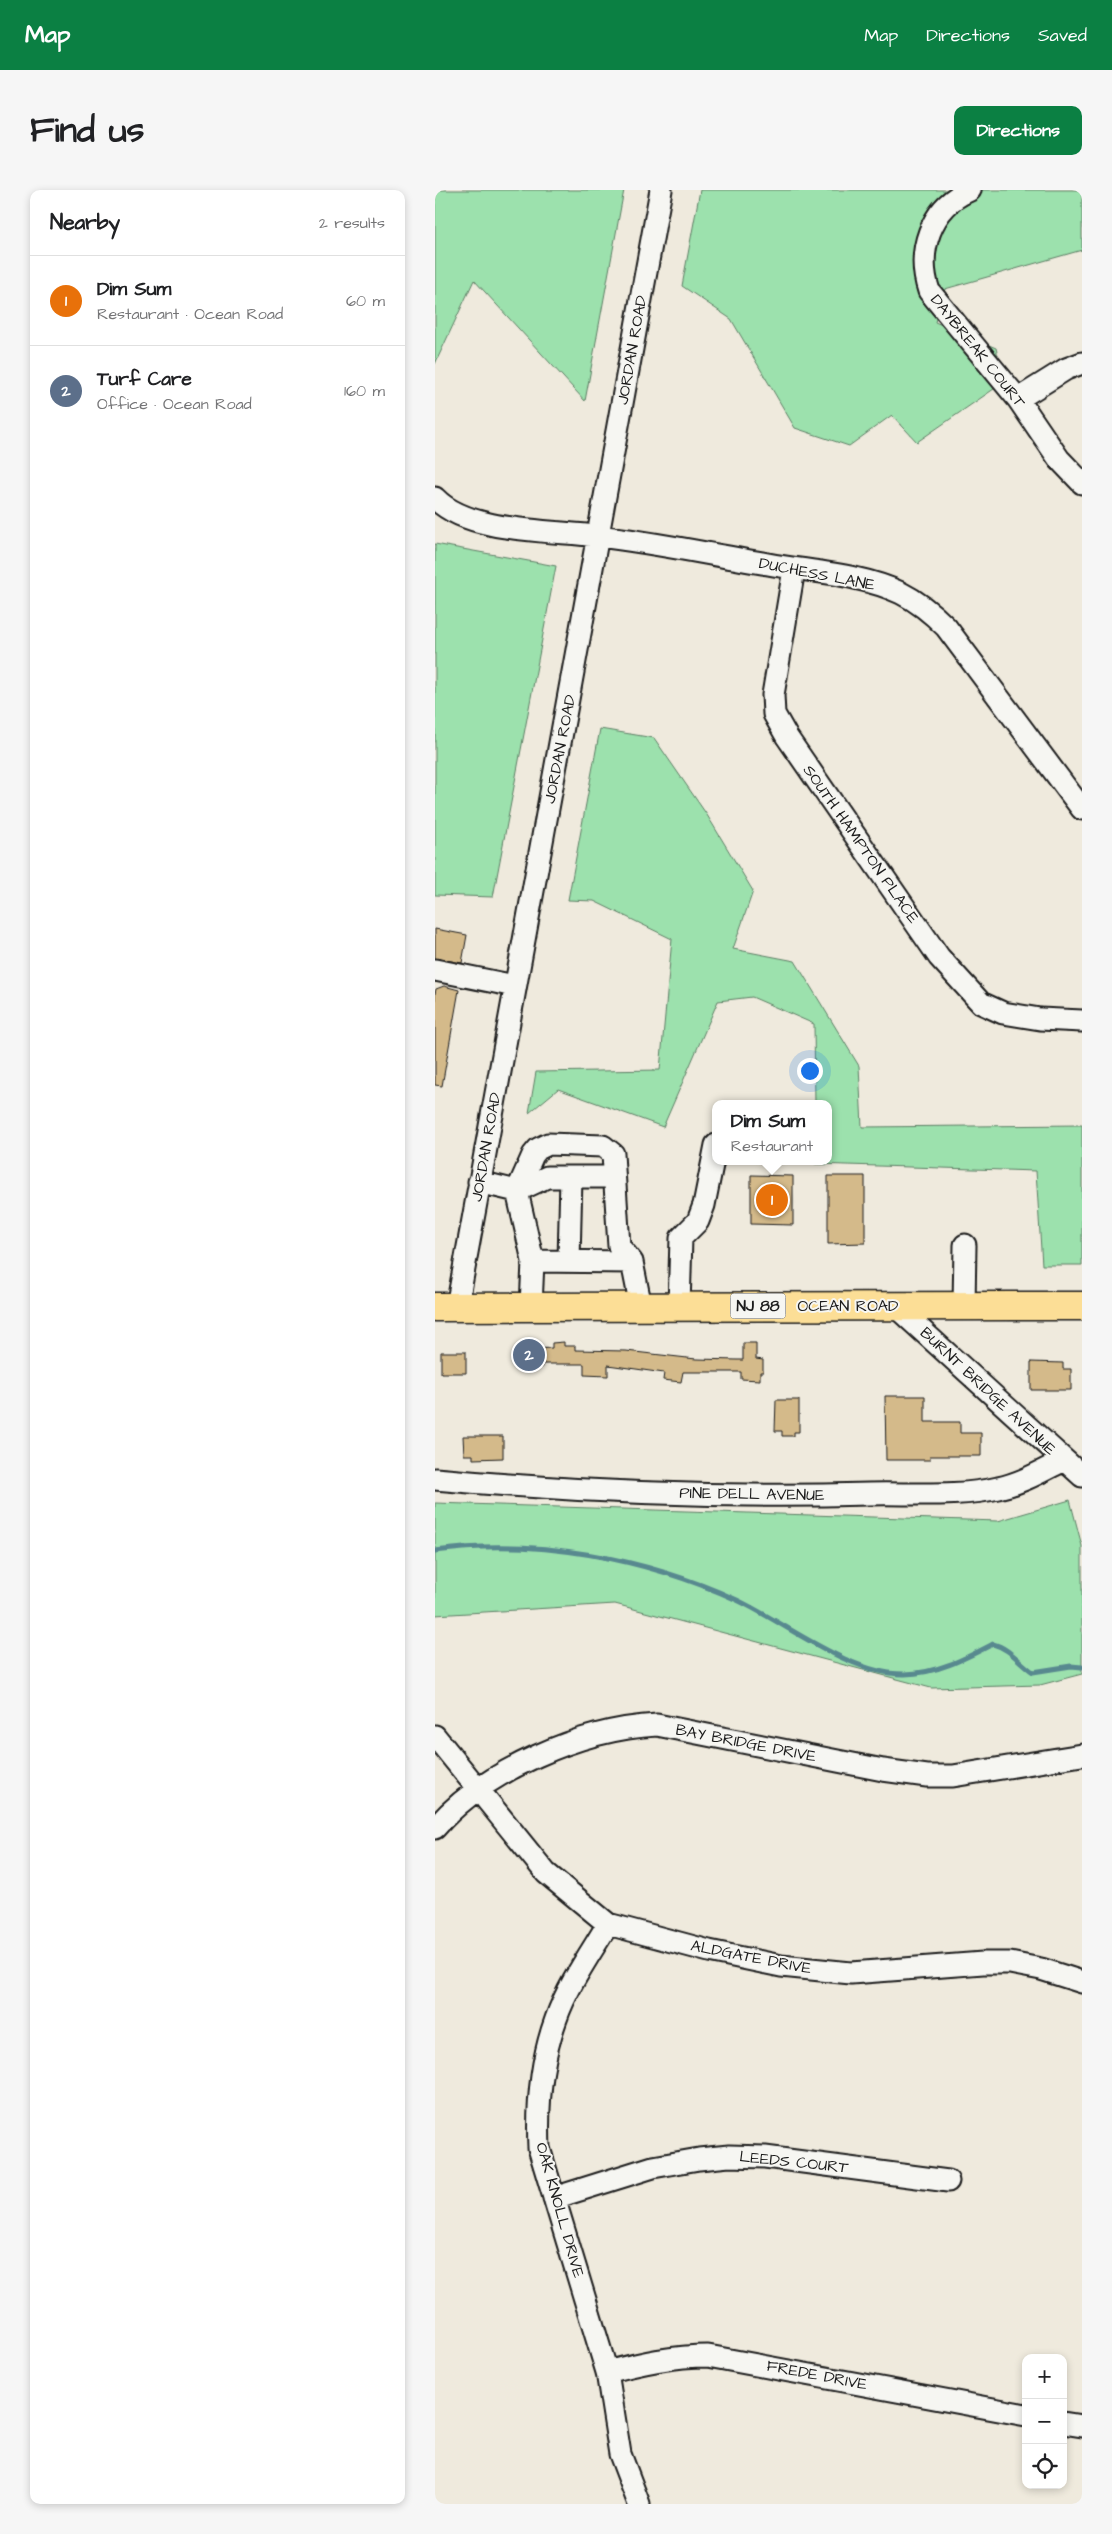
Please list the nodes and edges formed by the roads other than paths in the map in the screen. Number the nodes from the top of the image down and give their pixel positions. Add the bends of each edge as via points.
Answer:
1 (661, 190) edge
2 (970, 190) edge
3 (1082, 363) edge
4 (1019, 399) junction
5 (1082, 483) edge
6 (435, 498) edge
7 (600, 536) junction
8 (794, 569) junction
9 (1082, 809) edge
10 (435, 970) edge
11 (515, 986) junction
12 (1082, 1020) edge
13 (712, 1165) edge
14 (571, 1177) junction
15 (614, 1177) junction
16 (479, 1182) junction
17 (517, 1191) junction
18 (965, 1244) dead end
19 (533, 1261) junction
20 (569, 1262) junction
21 (632, 1262) junction
22 (895, 1306) junction
23 (964, 1306) junction
24 (1082, 1306) edge
25 (446, 1307) edge
26 (531, 1307) junction
27 (641, 1307) junction
28 (679, 1307) junction
29 (1063, 1460) junction
30 (1082, 1476) edge
31 (435, 1479) edge
32 (435, 1736) edge
33 (1082, 1754) edge
34 (477, 1789) junction
35 (435, 1828) edge
36 (608, 1924) junction
37 (1082, 1982) edge
38 (948, 2181) dead end
39 (554, 2198) junction
40 (607, 2372) junction
41 (1022, 2414) edge
42 (1067, 2424) edge
43 (1082, 2426) edge
44 (639, 2504) edge

1 - 7 street, JORDAN ROAD
2 - 4 street, DAYBREAK COURT via 945,208 929,231 923,252 924,276 929,291
3 - 4 street via 1066,368
4 - 5 street, DAYBREAK COURT via 1059,458
6 - 7 street, DUCHESS LANE via 445,508 476,520
7 - 8 street, DUCHESS LANE
7 - 11 street, JORDAN ROAD
8 - 9 street, DUCHESS LANE via 853,579 899,592 925,606 946,627
8 - 12 street, SOUTH HAMPTON PLACE via 773,695 774,714 787,738 939,957 981,1003 1003,1013 1040,1020
10 - 11 street
11 - 16 street, JORDAN ROAD
13 - 28 street via 698,1221 681,1238
14 - 15 street
14 - 17 street via 547,1177
14 - 20 street
15 - 17 street via 613,1154 603,1146 547,1144 533,1155
15 - 21 street via 619,1246
16 - 17 street
16 - 25 street, JORDAN ROAD
17 - 19 street
18 - 23 street
19 - 20 street
19 - 26 street
20 - 21 street
21 - 27 street
22 - 23 main road, OCEAN ROAD / NJ 88
22 - 28 main road, OCEAN ROAD / NJ 88
22 - 29 street, BURNT BRIDGE AVENUE
23 - 24 main road, OCEAN ROAD / NJ 88
25 - 26 main road, OCEAN ROAD / NJ 88
26 - 27 main road, OCEAN ROAD / NJ 88
27 - 28 main road, OCEAN ROAD / NJ 88
29 - 30 street, BURNT BRIDGE AVENUE
29 - 31 street, PINE DELL AVENUE via 1021,1482 995,1489 934,1493 798,1496 527,1487
32 - 34 street, ALDGATE DRIVE
33 - 34 street, BAY BRIDGE DRIVE via 963,1774 927,1776 657,1725 630,1727 558,1747
34 - 35 street, BAY BRIDGE DRIVE
34 - 36 street, ALDGATE DRIVE via 546,1873
36 - 37 street, ALDGATE DRIVE via 781,1966 851,1973 983,1963 1010,1964 1041,1969
36 - 39 street, OAK KNOLL DRIVE via 557,2018 544,2061 538,2119 539,2148
38 - 39 street, LEEDS COURT via 765,2157 729,2156 699,2158 653,2168
39 - 40 street, OAK KNOLL DRIVE
40 - 41 street, FREDE DRIVE via 651,2360 708,2356
40 - 44 street, OAK KNOLL DRIVE via 620,2454
42 - 43 street

